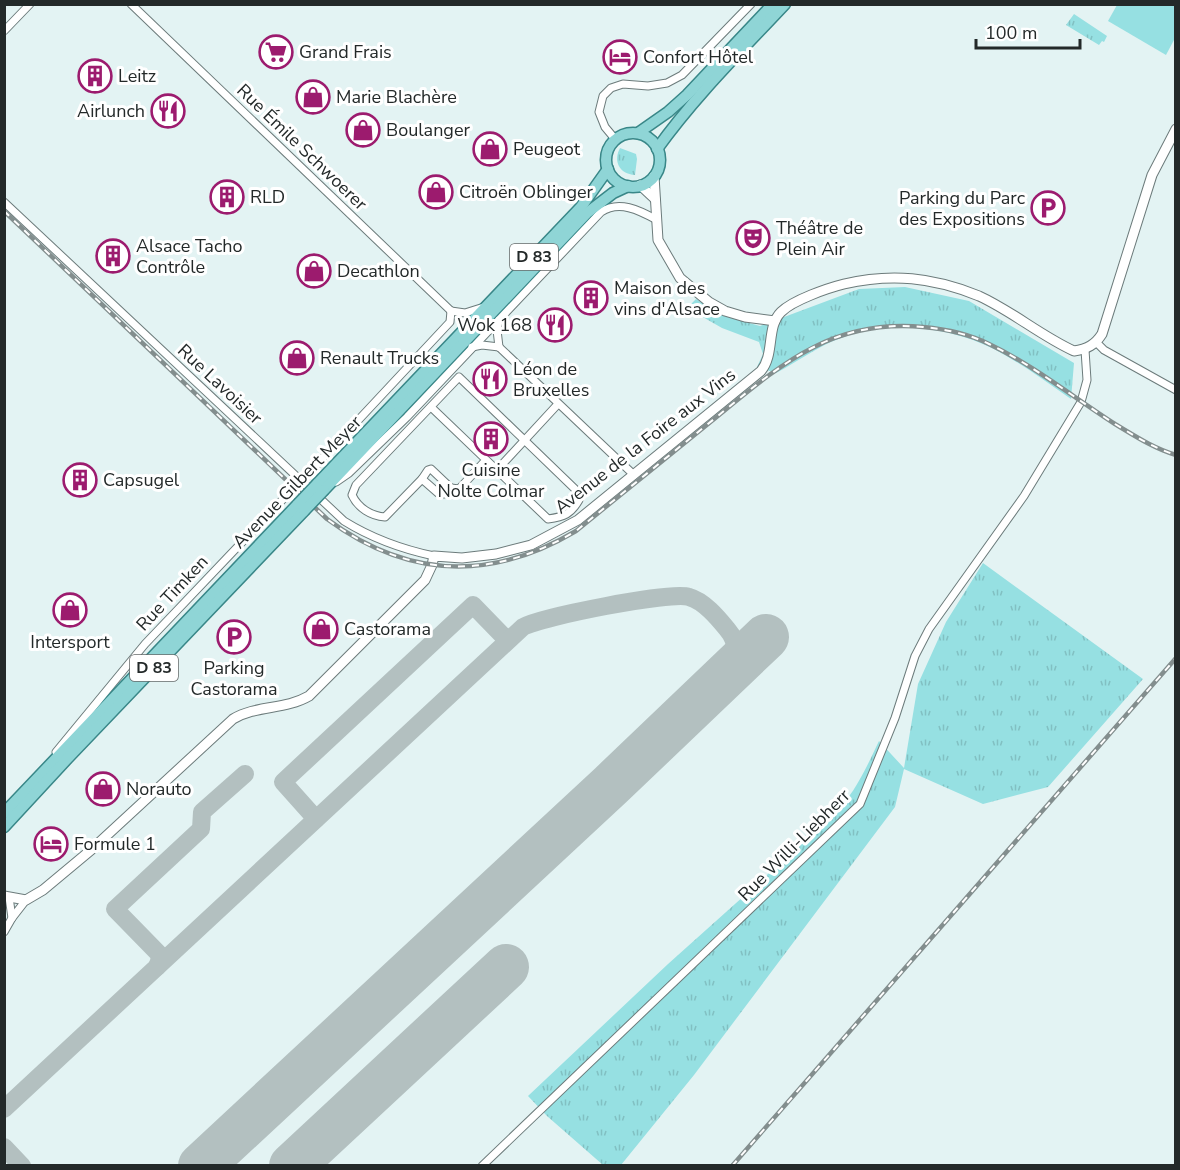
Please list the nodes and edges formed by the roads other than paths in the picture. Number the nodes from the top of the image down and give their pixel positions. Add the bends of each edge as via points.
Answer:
1 (30, 4) edge
2 (131, 4) edge
3 (751, 4) edge
4 (772, 4) edge
5 (785, 4) edge
6 (4, 31) edge
7 (1176, 129) edge
8 (638, 133) junction
9 (615, 139) junction
10 (657, 149) junction
11 (608, 169) junction
12 (654, 176) junction
13 (628, 186) junction
14 (640, 186) junction
15 (656, 199) junction
16 (4, 202) edge
17 (657, 220) junction
18 (486, 306) junction
19 (451, 311) junction
20 (499, 318) junction
21 (775, 321) junction
22 (1097, 343) junction
23 (472, 347) junction
24 (499, 347) junction
25 (1085, 350) junction
26 (434, 388) junction
27 (1176, 390) edge
28 (558, 404) junction
29 (431, 407) junction
30 (407, 417) junction
31 (524, 440) junction
32 (486, 460) junction
33 (497, 470) junction
34 (633, 476) junction
35 (422, 479) junction
36 (321, 487) junction
37 (451, 488) junction
38 (301, 508) junction
39 (434, 556) junction
40 (43, 771) junction
41 (4, 813) edge
42 (4, 827) edge
43 (4, 888) edge
44 (14, 898) edge
45 (12, 918) junction
46 (4, 932) edge
47 (482, 1166) edge

1 - 6 street
2 - 19 street, Rue Émile Schwoerer
3 - 9 street via 682,75 667,83 611,88 603,96 599,112
4 - 8 main road via 687,95
5 - 10 main road via 681,116
7 - 22 street via 1152,175
8 - 9 main road
8 - 10 main road via 650,139
9 - 11 main road, Avenue Gilbert Meyer via 607,153
10 - 12 main road via 659,163
11 - 13 main road via 616,181
11 - 18 main road, Avenue Gilbert Meyer / D 83 via 581,207
12 - 14 main road
12 - 15 street
13 - 14 main road
13 - 36 main road, Avenue Gilbert Meyer / D 83 via 587,213
14 - 15 street
15 - 17 street
16 - 39 street, Rue Lavoisier via 344,521 384,543
17 - 20 street, Avenue Gilbert Meyer via 611,205
17 - 21 street via 658,240 664,252 680,278 694,291 725,310
18 - 19 street via 465,313
18 - 36 main road, Avenue Gilbert Meyer / D 83
19 - 40 street, Rue Timken, bridge via 450,322 145,644
20 - 23 street, Avenue Gilbert Meyer
20 - 24 street
21 - 25 street via 784,309 827,288 871,278 901,277 980,297 1061,345 1074,351
21 - 34 street, Avenue de la Foire aux Vins via 769,355 761,371
22 - 25 street
22 - 27 street
23 - 24 street
23 - 26 street, Avenue Gilbert Meyer
24 - 28 street
25 - 47 street, Rue Willi-Liebherr via 1087,380 1081,402 1024,496 929,629 915,656 860,804
26 - 29 street
26 - 30 street, Avenue Gilbert Meyer
28 - 31 street
28 - 34 street
29 - 30 street
29 - 31 street via 459,377
29 - 32 street
29 - 35 street via 356,485 352,495 356,504 375,516 385,517
30 - 36 street, Avenue Gilbert Meyer via 349,473
31 - 33 street
31 - 33 street via 576,490 579,500 572,511 548,519
32 - 33 street
32 - 37 street via 459,489
34 - 39 street, Avenue de la Foire aux Vins via 578,520 531,545 462,558
35 - 37 street via 438,494
35 - 37 street via 431,469
36 - 38 main road, Avenue Gilbert Meyer / D 83, bridge
38 - 40 main road, Avenue Gilbert Meyer / D 83
38 - 42 main road, Avenue Gilbert Meyer / D 83
39 - 44 street via 425,580 309,696 289,705 233,718 43,890
40 - 41 main road, Avenue Gilbert Meyer / D 83
43 - 44 street
44 - 45 street
44 - 45 street
45 - 46 street

